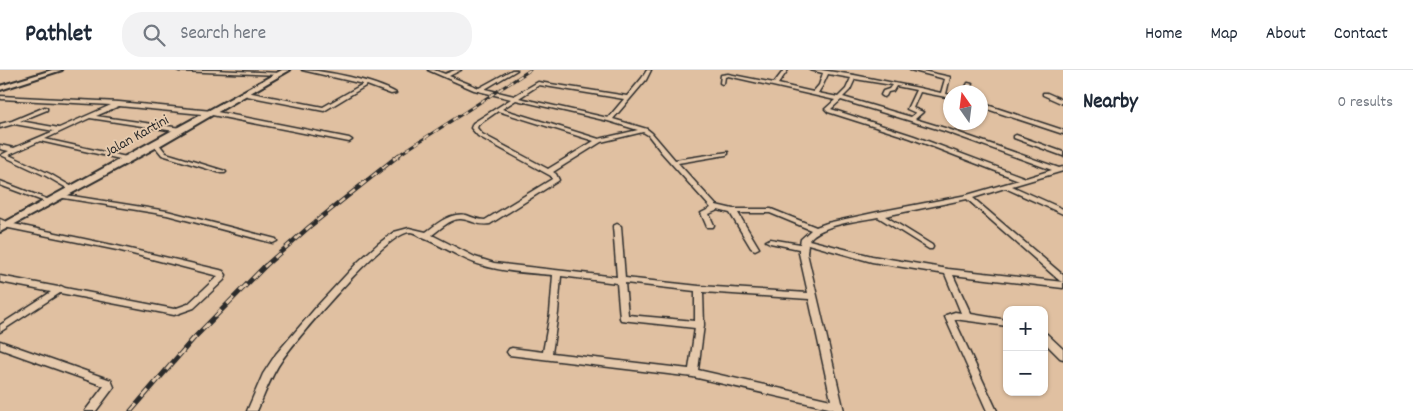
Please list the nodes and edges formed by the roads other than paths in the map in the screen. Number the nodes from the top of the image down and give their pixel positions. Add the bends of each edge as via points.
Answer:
1 (59, 70) edge
2 (179, 70) edge
3 (304, 70) edge
4 (430, 70) edge
5 (459, 70) edge
6 (515, 70) edge
7 (649, 70) edge
8 (786, 70) edge
9 (812, 70) edge
10 (912, 70) edge
11 (284, 72) edge
12 (826, 72) junction
13 (445, 76) junction
14 (854, 76) junction
15 (367, 83) junction
16 (722, 83) dead end
17 (895, 84) junction
18 (946, 85) edge
19 (775, 86) junction
20 (0, 88) edge
21 (919, 89) junction
22 (480, 90) junction
23 (393, 93) dead end
24 (247, 94) junction
25 (814, 94) junction
26 (1045, 94) dead end
27 (943, 95) edge
28 (884, 96) dead end
29 (1, 97) dead end
30 (514, 98) junction
31 (628, 98) junction
32 (840, 99) junction
33 (1063, 102) edge
34 (120, 104) junction
35 (988, 108) edge
36 (45, 109) dead end
37 (500, 110) junction
38 (212, 113) junction
39 (91, 117) junction
40 (912, 119) junction
41 (609, 120) junction
42 (14, 122) junction
43 (0, 126) edge
44 (60, 130) junction
45 (181, 130) junction
46 (645, 130) junction
47 (1063, 132) edge
48 (1016, 137) dead end
49 (39, 139) junction
50 (349, 140) dead end
51 (599, 141) junction
52 (156, 144) junction
53 (0, 147) edge
54 (14, 150) junction
55 (726, 153) dead end
56 (1063, 154) edge
57 (129, 159) junction
58 (674, 162) junction
59 (1060, 170) edge
60 (223, 172) dead end
61 (548, 172) junction
62 (1027, 181) junction
63 (0, 183) edge
64 (1006, 186) junction
65 (72, 189) junction
66 (60, 196) junction
67 (968, 197) junction
68 (50, 202) junction
69 (717, 208) junction
70 (733, 211) junction
71 (1063, 212) edge
72 (878, 214) junction
73 (2, 225) edge
74 (710, 225) dead end
75 (616, 226) dead end
76 (815, 229) junction
77 (426, 236) junction
78 (273, 241) dead end
79 (770, 241) dead end
80 (803, 244) junction
81 (929, 247) dead end
82 (755, 248) dead end
83 (948, 272) junction
84 (558, 273) junction
85 (0, 279) edge
86 (620, 280) junction
87 (1063, 280) edge
88 (1063, 285) edge
89 (61, 289) junction
90 (699, 289) junction
91 (813, 296) junction
92 (968, 316) junction
93 (1003, 322) edge
94 (700, 325) junction
95 (0, 329) edge
96 (1048, 340) edge
97 (0, 345) edge
98 (512, 352) dead end
99 (1063, 355) edge
100 (546, 356) junction
101 (693, 373) junction
102 (839, 408) edge
103 (90, 411) edge
104 (252, 411) edge
105 (992, 411) edge

1 - 20 street
2 - 11 street
3 - 15 street
4 - 13 street
5 - 13 street
6 - 22 street
7 - 31 street
8 - 19 street
9 - 12 street
10 - 18 street via 948,78
11 - 24 street, Jalan Kartini
12 - 14 street
12 - 25 street
13 - 22 street
14 - 17 street
14 - 32 street
15 - 23 street
15 - 24 street via 324,109
16 - 19 street via 726,75
17 - 21 street
17 - 28 street
19 - 25 street
21 - 27 street
21 - 40 street via 910,109 920,112
22 - 30 street
24 - 38 street, Jalan Kartini
25 - 32 street
26 - 33 street
29 - 34 street
30 - 31 street via 544,83
30 - 37 street
30 - 41 street
31 - 41 street
32 - 40 street
32 - 62 street via 829,110 912,137
34 - 38 street
34 - 39 street
35 - 47 street
36 - 42 street
37 - 51 street
37 - 61 street via 476,124 475,131
38 - 45 street, Jalan Kartini
38 - 50 street
39 - 44 street
39 - 45 street
40 - 59 street
41 - 46 street
42 - 43 street
42 - 44 street
44 - 49 street
45 - 52 street, Jalan Kartini
46 - 51 street
46 - 58 street
48 - 56 street
49 - 54 street
49 - 57 street
51 - 61 street
52 - 57 street, Jalan Kartini
52 - 60 street via 164,154
53 - 54 street
54 - 65 street via 4,156
55 - 58 street
57 - 65 street, Jalan Kartini
58 - 69 street
59 - 62 street
61 - 77 street via 556,176 555,183 487,222 478,223 457,216
62 - 64 street
63 - 68 street
64 - 67 street
64 - 71 street
65 - 66 street, Jalan Kartini
66 - 68 street, Jalan Kartini
66 - 78 street via 167,213
67 - 72 street
67 - 87 street
68 - 73 street, Jalan Kartini
69 - 70 street
69 - 74 street via 706,213
70 - 76 street via 772,211
70 - 82 street
72 - 76 street
72 - 81 street
73 - 89 street via 117,248 222,275 191,306 174,312
75 - 86 street
76 - 80 street
77 - 84 street via 487,265
77 - 104 street via 410,230 399,232 362,262 279,357
79 - 80 street
80 - 83 street
80 - 91 street
83 - 88 street
83 - 92 street
84 - 86 street
84 - 100 street
85 - 89 street
86 - 90 street
86 - 94 street via 624,318
89 - 95 street
90 - 91 street
90 - 94 street
91 - 102 street
92 - 93 street
92 - 105 street via 949,316
94 - 101 street
96 - 99 street
97 - 103 street via 108,383 109,387
98 - 100 street
100 - 101 street
101 - 102 street

